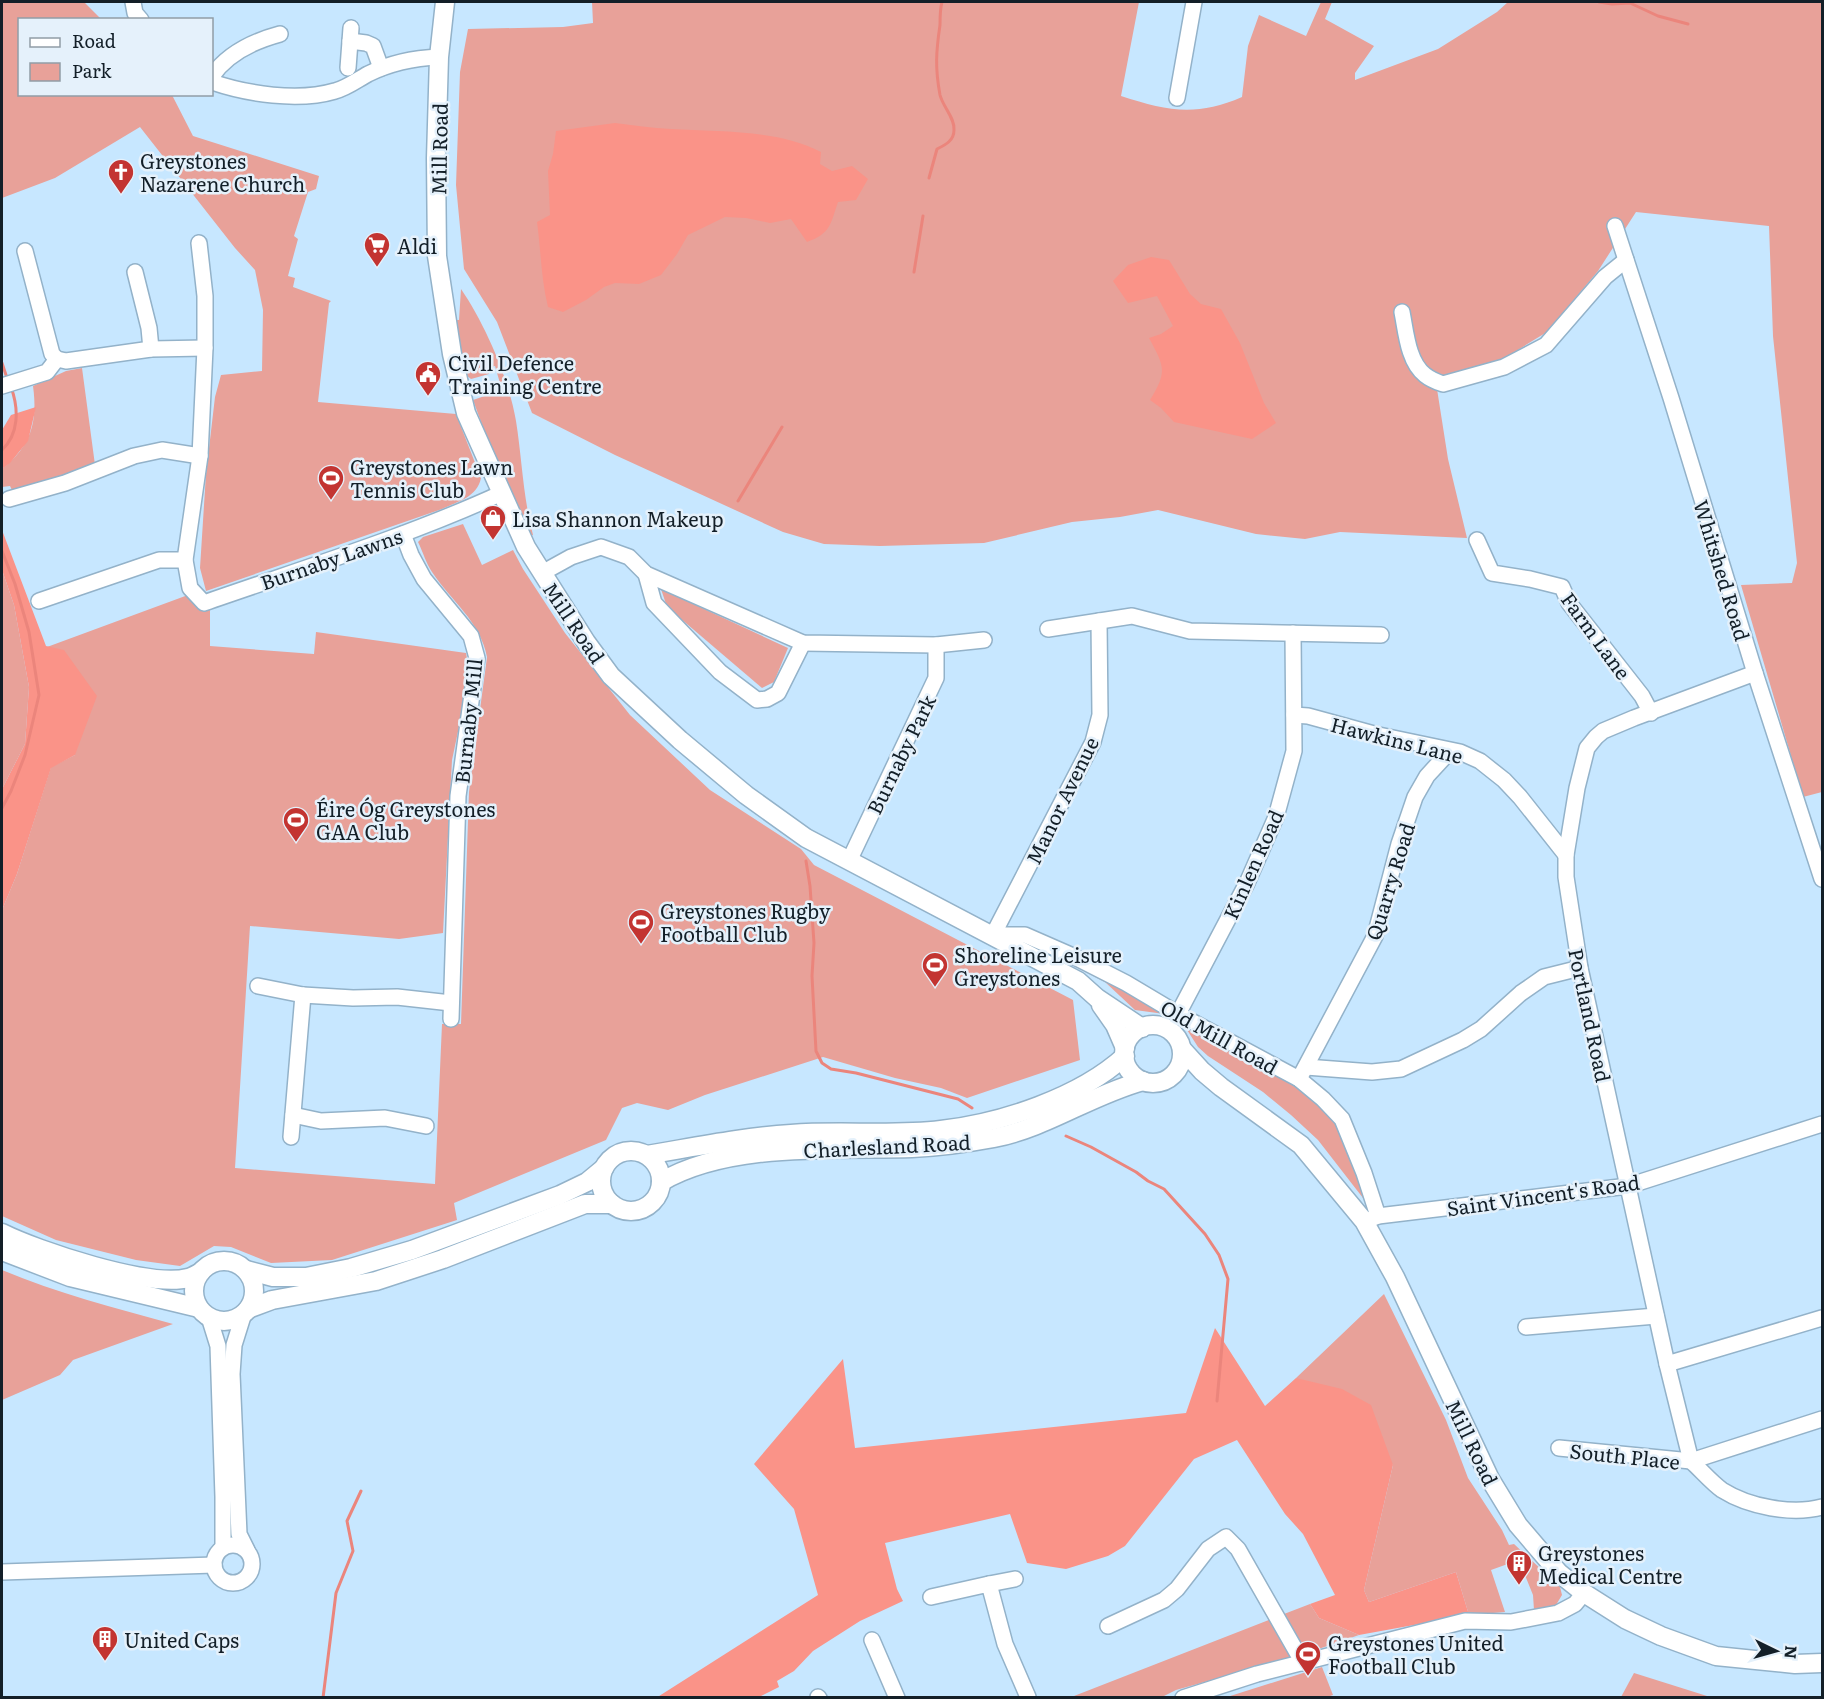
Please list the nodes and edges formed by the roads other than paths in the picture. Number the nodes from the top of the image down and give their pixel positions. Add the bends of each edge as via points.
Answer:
1 (133, 2) edge
2 (445, 2) edge
3 (1194, 2) edge
4 (139, 18) edge
5 (280, 34) dead end
6 (439, 57) junction
7 (348, 68) dead end
8 (381, 68) junction
9 (213, 74) edge
10 (213, 82) edge
11 (1177, 98) dead end
12 (1615, 226) dead end
13 (199, 243) dead end
14 (25, 251) dead end
15 (1626, 260) junction
16 (135, 272) dead end
17 (1402, 312) dead end
18 (205, 348) junction
19 (151, 349) junction
20 (57, 359) junction
21 (8, 384) edge
22 (200, 456) junction
23 (502, 493) junction
24 (9, 500) dead end
25 (404, 534) junction
26 (1477, 540) dead end
27 (185, 560) junction
28 (542, 573) junction
29 (646, 574) junction
30 (39, 601) dead end
31 (1099, 621) junction
32 (1048, 629) dead end
33 (1293, 633) junction
34 (1381, 635) dead end
35 (984, 639) dead end
36 (803, 643) junction
37 (936, 645) junction
38 (1755, 673) junction
39 (1651, 713) junction
40 (1294, 714) junction
41 (1450, 751) junction
42 (1566, 855) junction
43 (849, 861) junction
44 (1822, 879) edge
45 (993, 935) junction
46 (1580, 968) junction
47 (258, 986) dead end
48 (303, 995) junction
49 (1097, 998) junction
50 (1178, 1014) junction
51 (1142, 1028) junction
52 (1182, 1049) junction
53 (1125, 1052) junction
54 (1302, 1073) junction
55 (1172, 1077) junction
56 (1143, 1081) junction
57 (1221, 1087) junction
58 (293, 1115) junction
59 (1822, 1124) edge
60 (426, 1126) dead end
61 (291, 1137) dead end
62 (647, 1155) junction
63 (604, 1168) junction
64 (662, 1182) junction
65 (1628, 1186) junction
66 (612, 1204) junction
67 (1371, 1219) junction
68 (2, 1233) edge
69 (2, 1251) edge
70 (246, 1270) junction
71 (201, 1272) junction
72 (246, 1311) junction
73 (204, 1312) junction
74 (1656, 1316) junction
75 (1822, 1318) edge
76 (1526, 1327) dead end
77 (1667, 1364) junction
78 (1822, 1419) edge
79 (1559, 1448) dead end
80 (1691, 1461) junction
81 (1822, 1507) edge
82 (222, 1547) junction
83 (248, 1550) junction
84 (214, 1565) junction
85 (2, 1572) edge
86 (1016, 1579) dead end
87 (989, 1584) junction
88 (1584, 1593) junction
89 (931, 1597) dead end
90 (1108, 1626) dead end
91 (872, 1640) dead end
92 (1303, 1663) junction
93 (1822, 1663) edge
94 (1028, 1697) edge
95 (897, 1698) edge
96 (1183, 1698) edge

1 - 4 street
2 - 6 main road, Mill Road
3 - 11 street
5 - 9 street via 235,53
6 - 8 street
6 - 23 main road, Mill Road via 436,158 443,300 466,413
7 - 8 street via 350,34 372,46
8 - 10 street via 334,91 310,95 266,95
12 - 15 street, Whitshed Road
13 - 18 street, Burnaby Lawns
14 - 20 street via 52,354
15 - 17 street via 1605,277 1546,345 1504,367 1443,384 1425,375 1415,364
15 - 38 street, Whitshed Road
16 - 19 street
18 - 19 street
18 - 22 street, Burnaby Lawns
19 - 20 street
20 - 21 street via 47,372
22 - 24 street via 162,450 134,456
22 - 27 street, Burnaby Lawns
23 - 25 street, Burnaby Lawns
23 - 28 main road, Mill Road
25 - 27 street, Burnaby Lawns via 204,603 190,588
25 - 48 street, Burnaby Mill via 424,579 471,636 477,658 458,796 451,1011 397,997
26 - 39 street, Farm Lane via 1492,573 1562,587 1569,603
27 - 30 street via 159,560
28 - 29 street via 571,556 601,547 629,557
28 - 43 main road, Mill Road via 611,676 746,795 806,838
29 - 36 street
29 - 36 street via 654,603 720,672 757,700 778,693
31 - 32 street
31 - 33 street via 1132,616 1190,631
31 - 45 street, Manor Avenue via 1100,715 1093,742
33 - 34 street
33 - 40 street, Kinlen Road
35 - 37 street
36 - 37 street
37 - 43 street, Burnaby Park via 936,678
38 - 39 street, Portland Road
38 - 44 street, Whitshed Road
39 - 42 street, Portland Road via 1603,731 1587,748
40 - 41 street, Hawkins Lane
40 - 50 street, Kinlen Road via 1294,751 1276,817
41 - 42 street, Hawkins Lane via 1480,761 1504,780
41 - 54 street, Quarry Road via 1415,796 1375,936
42 - 46 street, Portland Road
43 - 45 main road, Mill Road
45 - 49 main road, Mill Road via 1078,981
45 - 50 street, Old Mill Road via 1025,934 1126,983
46 - 54 street via 1544,977 1481,1029 1401,1070
46 - 65 street, Portland Road
47 - 48 street, Burnaby Mill
48 - 58 street
49 - 51 main road, Mill Road
49 - 53 main road, Mill Road via 1115,1025
50 - 54 street, Old Mill Road
51 - 52 main road via 1163,1027 1175,1036
51 - 53 main road via 1130,1038
52 - 55 main road via 1181,1063
52 - 57 main road, Mill Road
53 - 56 main road via 1129,1069
53 - 62 main road, Charlesland Road via 1112,1068 1066,1093 988,1122 941,1130 759,1136
54 - 67 street, Old Mill Road via 1342,1119 1364,1173
55 - 56 main road via 1160,1083
55 - 57 main road, Mill Road
56 - 64 main road, Charlesland Road via 997,1137 915,1148 783,1150 693,1166
57 - 67 main road, Mill Road via 1301,1145
58 - 60 street via 321,1121 385,1118
58 - 61 street
59 - 65 street, Saint Vincent's Road
62 - 63 main road via 626,1151 613,1156
62 - 64 main road via 659,1168
63 - 66 main road via 602,1189
63 - 70 main road via 560,1195 351,1269 306,1277 273,1277
64 - 66 main road via 656,1198 645,1208 631,1211
65 - 67 street, Saint Vincent's Road
65 - 74 street, Portland Road
66 - 72 main road via 585,1204 376,1281 272,1300
67 - 88 main road, Mill Road via 1490,1479 1518,1525 1559,1573
68 - 71 main road via 66,1258 132,1275 167,1279 188,1278
69 - 73 main road via 70,1277
70 - 71 main road via 223,1261
70 - 72 main road via 254,1289
71 - 73 main road via 194,1295
72 - 73 main road via 225,1321
72 - 83 street via 234,1345 232,1374 239,1534
73 - 82 street via 218,1346
74 - 76 street
74 - 77 street, Portland Road
75 - 77 street
77 - 80 street, Portland Road
78 - 80 street
79 - 80 street, South Place
80 - 81 street via 1723,1490 1749,1501 1791,1511
82 - 83 street via 236,1544
82 - 84 street
83 - 84 street via 252,1568 241,1582 223,1580
84 - 85 street
86 - 87 street
87 - 89 street
87 - 94 street via 1005,1644
88 - 92 street via 1575,1604 1558,1613 1511,1622 1465,1621
88 - 93 main road, Mill Road via 1661,1636 1716,1656 1795,1665
90 - 92 street via 1164,1600 1208,1550 1226,1537 1238,1549
91 - 95 street
92 - 96 street

